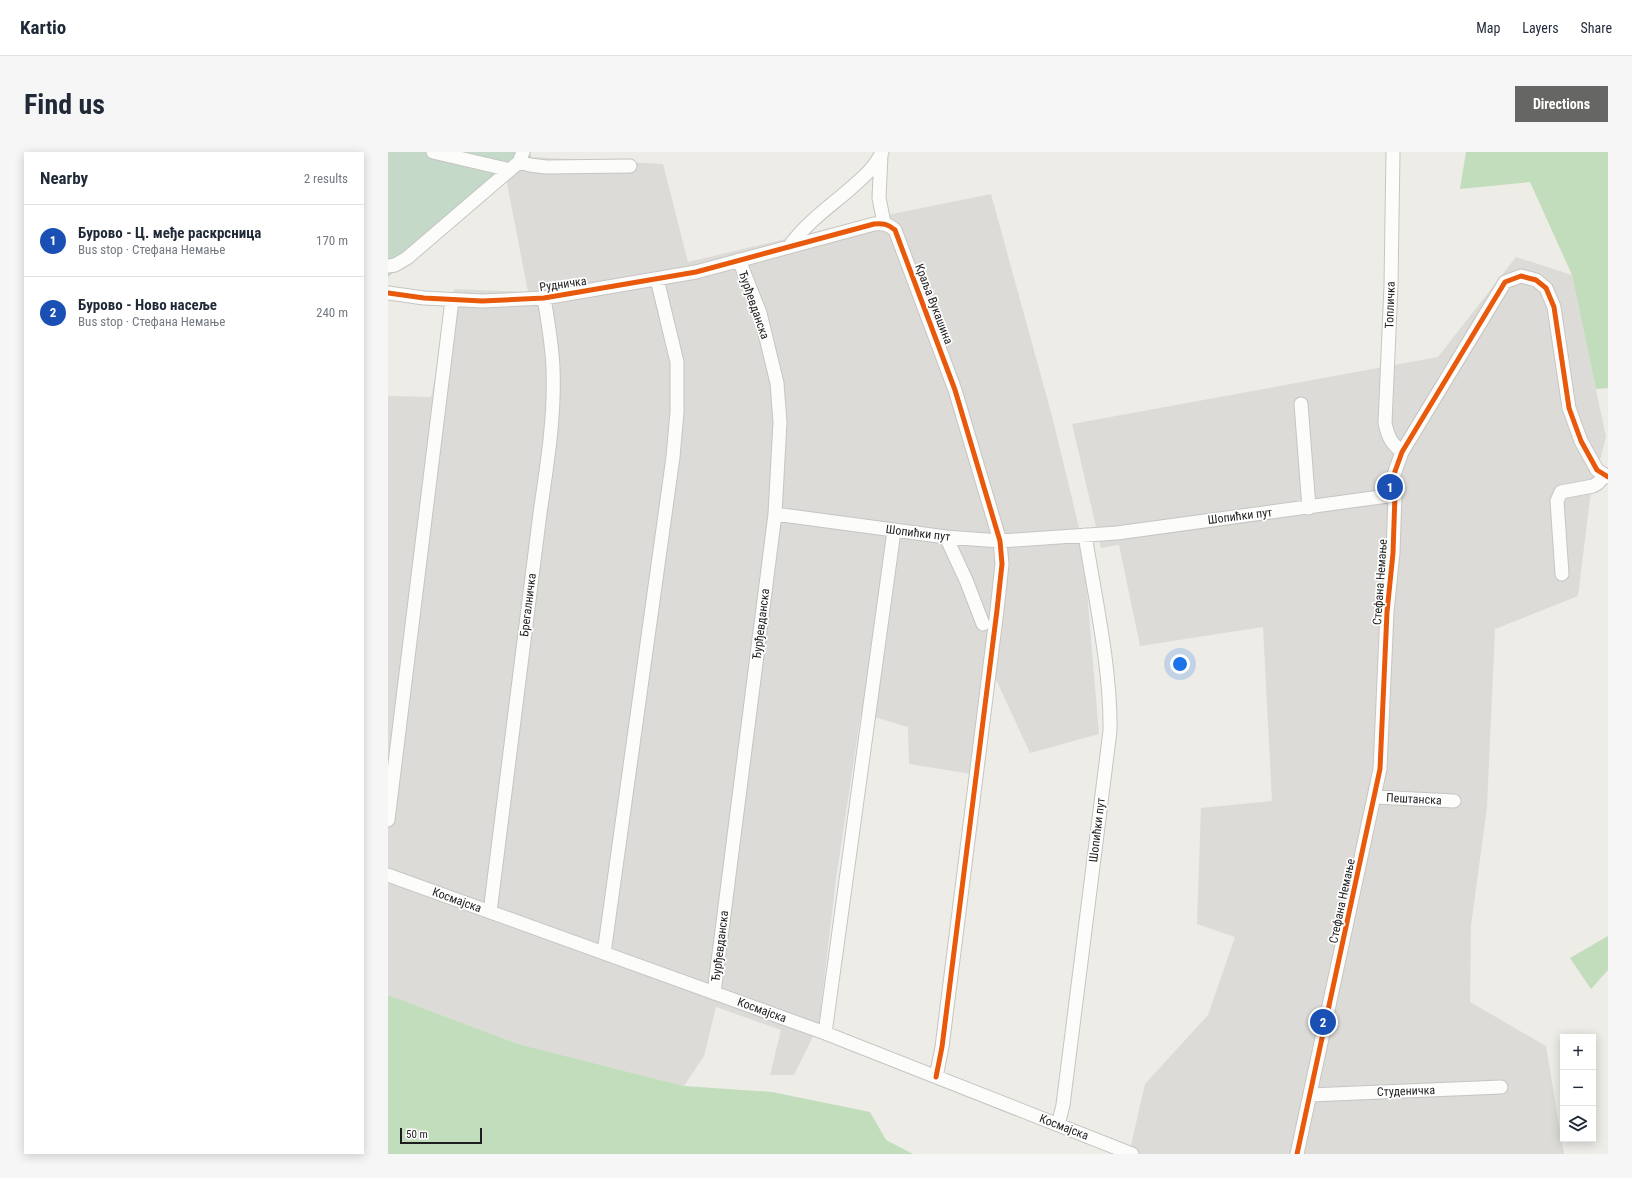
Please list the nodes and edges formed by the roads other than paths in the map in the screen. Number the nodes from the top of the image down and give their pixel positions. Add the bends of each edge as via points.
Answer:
1 (434, 152) edge
2 (1393, 152) edge
3 (882, 154) edge
4 (517, 161) edge
5 (630, 166) dead end
6 (884, 223) junction
7 (789, 247) junction
8 (739, 260) junction
9 (388, 266) edge
10 (657, 279) junction
11 (388, 293) edge
12 (544, 298) junction
13 (452, 300) junction
14 (1301, 404) dead end
15 (1402, 452) junction
16 (1606, 476) edge
17 (1394, 495) junction
18 (1309, 508) junction
19 (775, 514) junction
20 (894, 531) junction
21 (1085, 535) junction
22 (946, 537) junction
23 (1000, 541) junction
24 (1562, 574) dead end
25 (983, 624) dead end
26 (1375, 797) junction
27 (1454, 801) dead end
28 (388, 820) edge
29 (388, 875) edge
30 (490, 912) junction
31 (604, 953) junction
32 (714, 993) junction
33 (825, 1033) junction
34 (936, 1077) junction
35 (1501, 1087) dead end
36 (1310, 1095) junction
37 (1058, 1125) junction
38 (1132, 1154) edge
39 (1297, 1154) edge

1 - 4 street
2 - 15 street, Топличка via 1385,423 1392,444
3 - 6 street via 879,198
3 - 7 street via 864,176 798,234
4 - 5 street via 530,166 546,167
4 - 9 street via 407,258
6 - 7 street
6 - 23 street, Краља Вукашина via 895,230 934,331 955,390
7 - 8 street
8 - 10 street, Рудничка
8 - 19 street, Ђурђевданска via 760,313 777,383 780,422
10 - 12 street, Рудничка
10 - 31 street via 678,362 677,412 672,465
11 - 13 street, Рудничка
12 - 13 street, Рудничка via 482,302
12 - 30 street, Брегалничка via 553,367 549,453
13 - 28 street
14 - 18 street
15 - 16 street, Стефана Немање via 1505,282 1521,276 1536,280 1546,288 1554,308 1569,408 1581,441 1597,470
15 - 17 street, Стефана Немање via 1393,477
16 - 24 street via 1592,486 1561,492 1557,501
17 - 18 street, Шопићки пут
17 - 26 street, Стефана Немање via 1380,769
18 - 21 street, Шопићки пут
19 - 20 street, Шопићки пут
19 - 32 street, Ђурђевданска
20 - 22 street, Шопићки пут
20 - 33 street
21 - 23 street, Шопићки пут
21 - 37 street, Шопићки пут via 1105,662 1110,731 1063,1105
22 - 23 street, Шопићки пут
22 - 25 street
23 - 34 street, Краља Вукашина via 1002,564 998,610
26 - 27 street, Пештанска
26 - 36 street, Стефана Немање
29 - 30 street, Космајска
30 - 31 street, Космајска
31 - 32 street, Космајска
32 - 33 street, Космајска
33 - 34 street, Космајска
34 - 37 street, Космајска
35 - 36 street, Студеничка
36 - 39 street, Стефана Немање
37 - 38 street, Космајска

